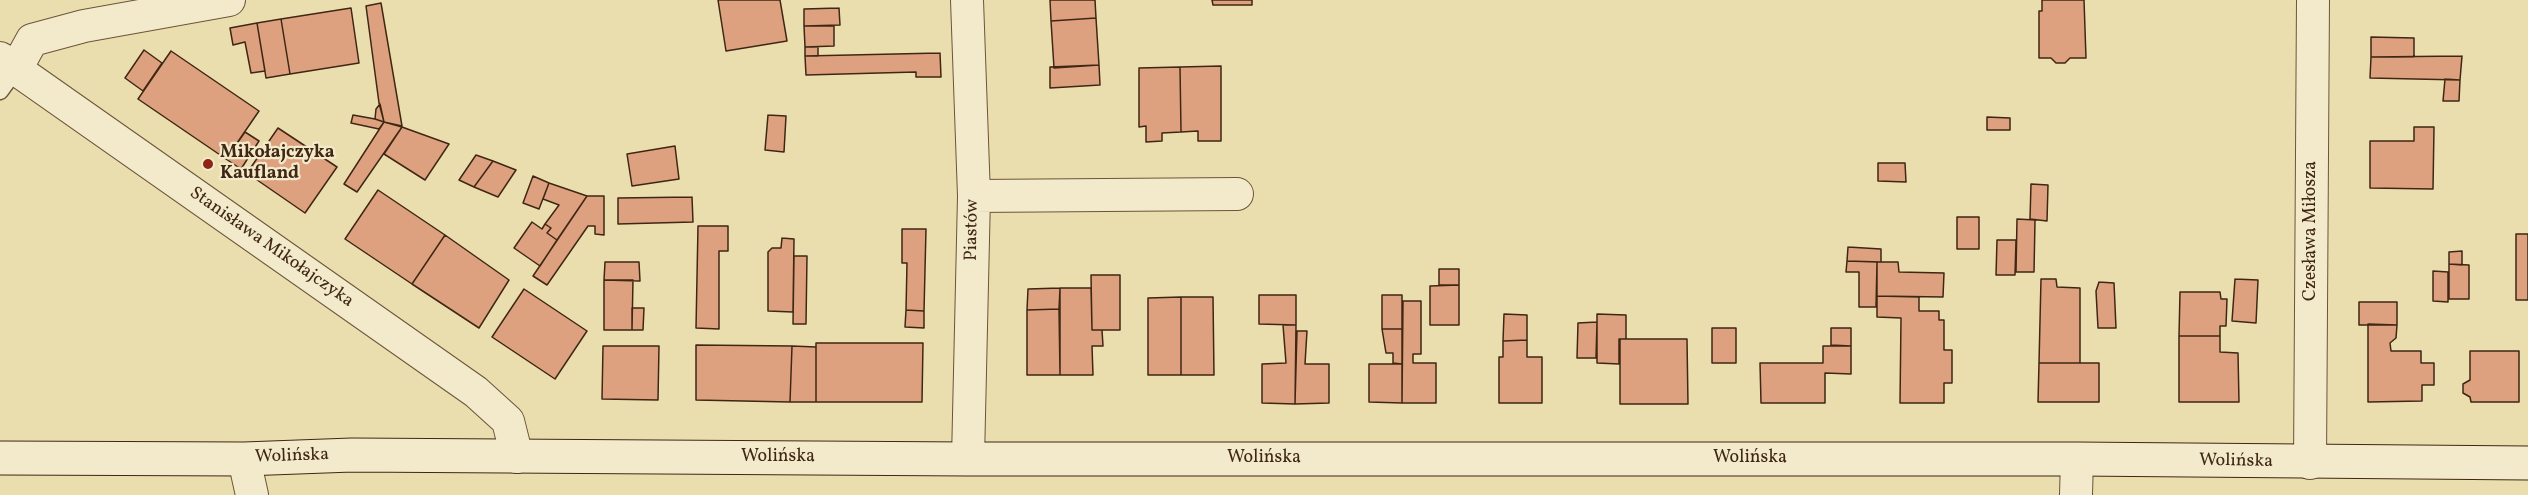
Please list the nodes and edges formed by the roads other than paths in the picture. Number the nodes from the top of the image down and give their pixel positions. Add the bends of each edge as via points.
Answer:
1 (229, 0) edge
2 (967, 0) edge
3 (2313, 0) edge
4 (5, 72) edge
5 (1237, 194) dead end
6 (974, 196) junction
7 (517, 457) junction
8 (0, 458) edge
9 (244, 459) junction
10 (968, 459) junction
11 (2077, 459) junction
12 (2310, 463) junction
13 (2528, 463) edge
14 (252, 495) edge
15 (2076, 495) edge

1 - 4 street via 84,26 32,40
2 - 6 street, Piastów
3 - 12 street, Czesława Miłosza
4 - 7 street, Stanisława Mikołajczyka via 476,392 508,420
5 - 6 street
6 - 10 street, Piastów
7 - 9 street, Wolińska via 352,455
7 - 10 street, Wolińska
8 - 9 street, Wolińska
9 - 14 street
10 - 11 street, Wolińska
11 - 12 street, Wolińska
11 - 15 street
12 - 13 street, Wolińska

